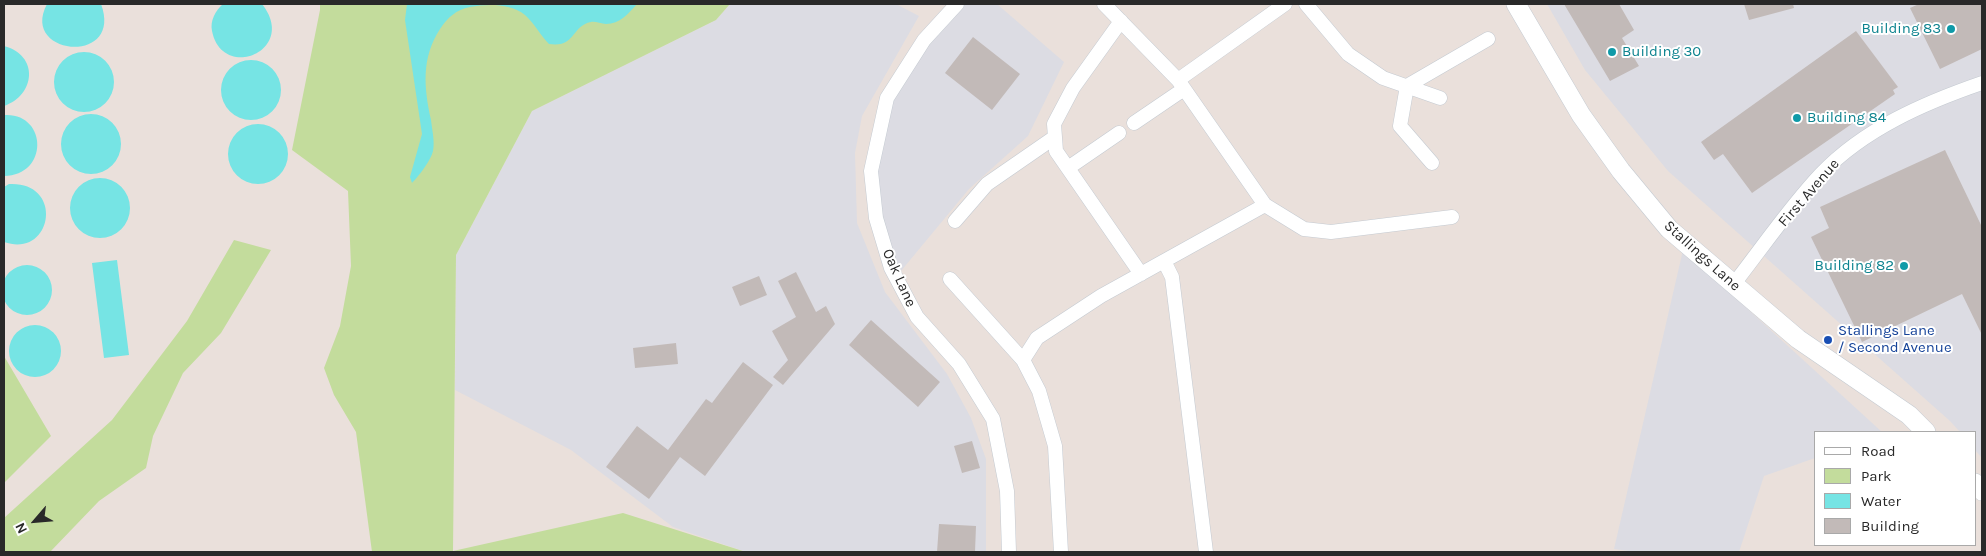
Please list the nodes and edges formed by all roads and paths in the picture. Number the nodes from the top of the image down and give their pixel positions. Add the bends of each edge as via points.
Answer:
1 (957, 4) edge
2 (1104, 4) edge
3 (1285, 4) edge
4 (1306, 4) edge
5 (1516, 4) edge
6 (1121, 21) junction
7 (1488, 39) dead end
8 (1982, 83) edge
9 (1181, 84) junction
10 (1407, 86) junction
11 (1440, 98) dead end
12 (1134, 123) dead end
13 (1118, 133) dead end
14 (1055, 137) junction
15 (1432, 163) dead end
16 (1068, 168) junction
17 (1265, 205) junction
18 (1452, 216) dead end
19 (955, 221) dead end
20 (1164, 261) junction
21 (1141, 274) junction
22 (950, 279) dead end
23 (1733, 285) junction
24 (1023, 360) junction
25 (1925, 431) edge
26 (1009, 552) edge
27 (1061, 552) edge
28 (1206, 552) edge

1 - 26 street, Oak Lane via 924,40 887,98 871,171 876,218 891,268 917,317 959,364 993,419 1006,490
2 - 6 street
3 - 9 street
4 - 10 street via 1348,54 1383,78
5 - 23 main road, Stallings Lane via 1581,114 1621,171 1669,229
6 - 9 street
6 - 14 street via 1073,88 1054,124
7 - 10 street
8 - 23 street, First Avenue via 1922,106 1877,130 1843,154 1821,174
9 - 12 street
9 - 17 street
10 - 11 street
10 - 15 street via 1400,126
13 - 16 street
14 - 16 street via 1056,151
14 - 19 street via 987,184
16 - 21 street
17 - 18 street via 1304,228 1331,232
17 - 20 street
20 - 21 street
20 - 28 street via 1172,277
21 - 24 street via 1037,338
22 - 24 street
23 - 25 main road, Stallings Lane via 1798,339 1909,415
24 - 27 street via 1039,391 1055,446

